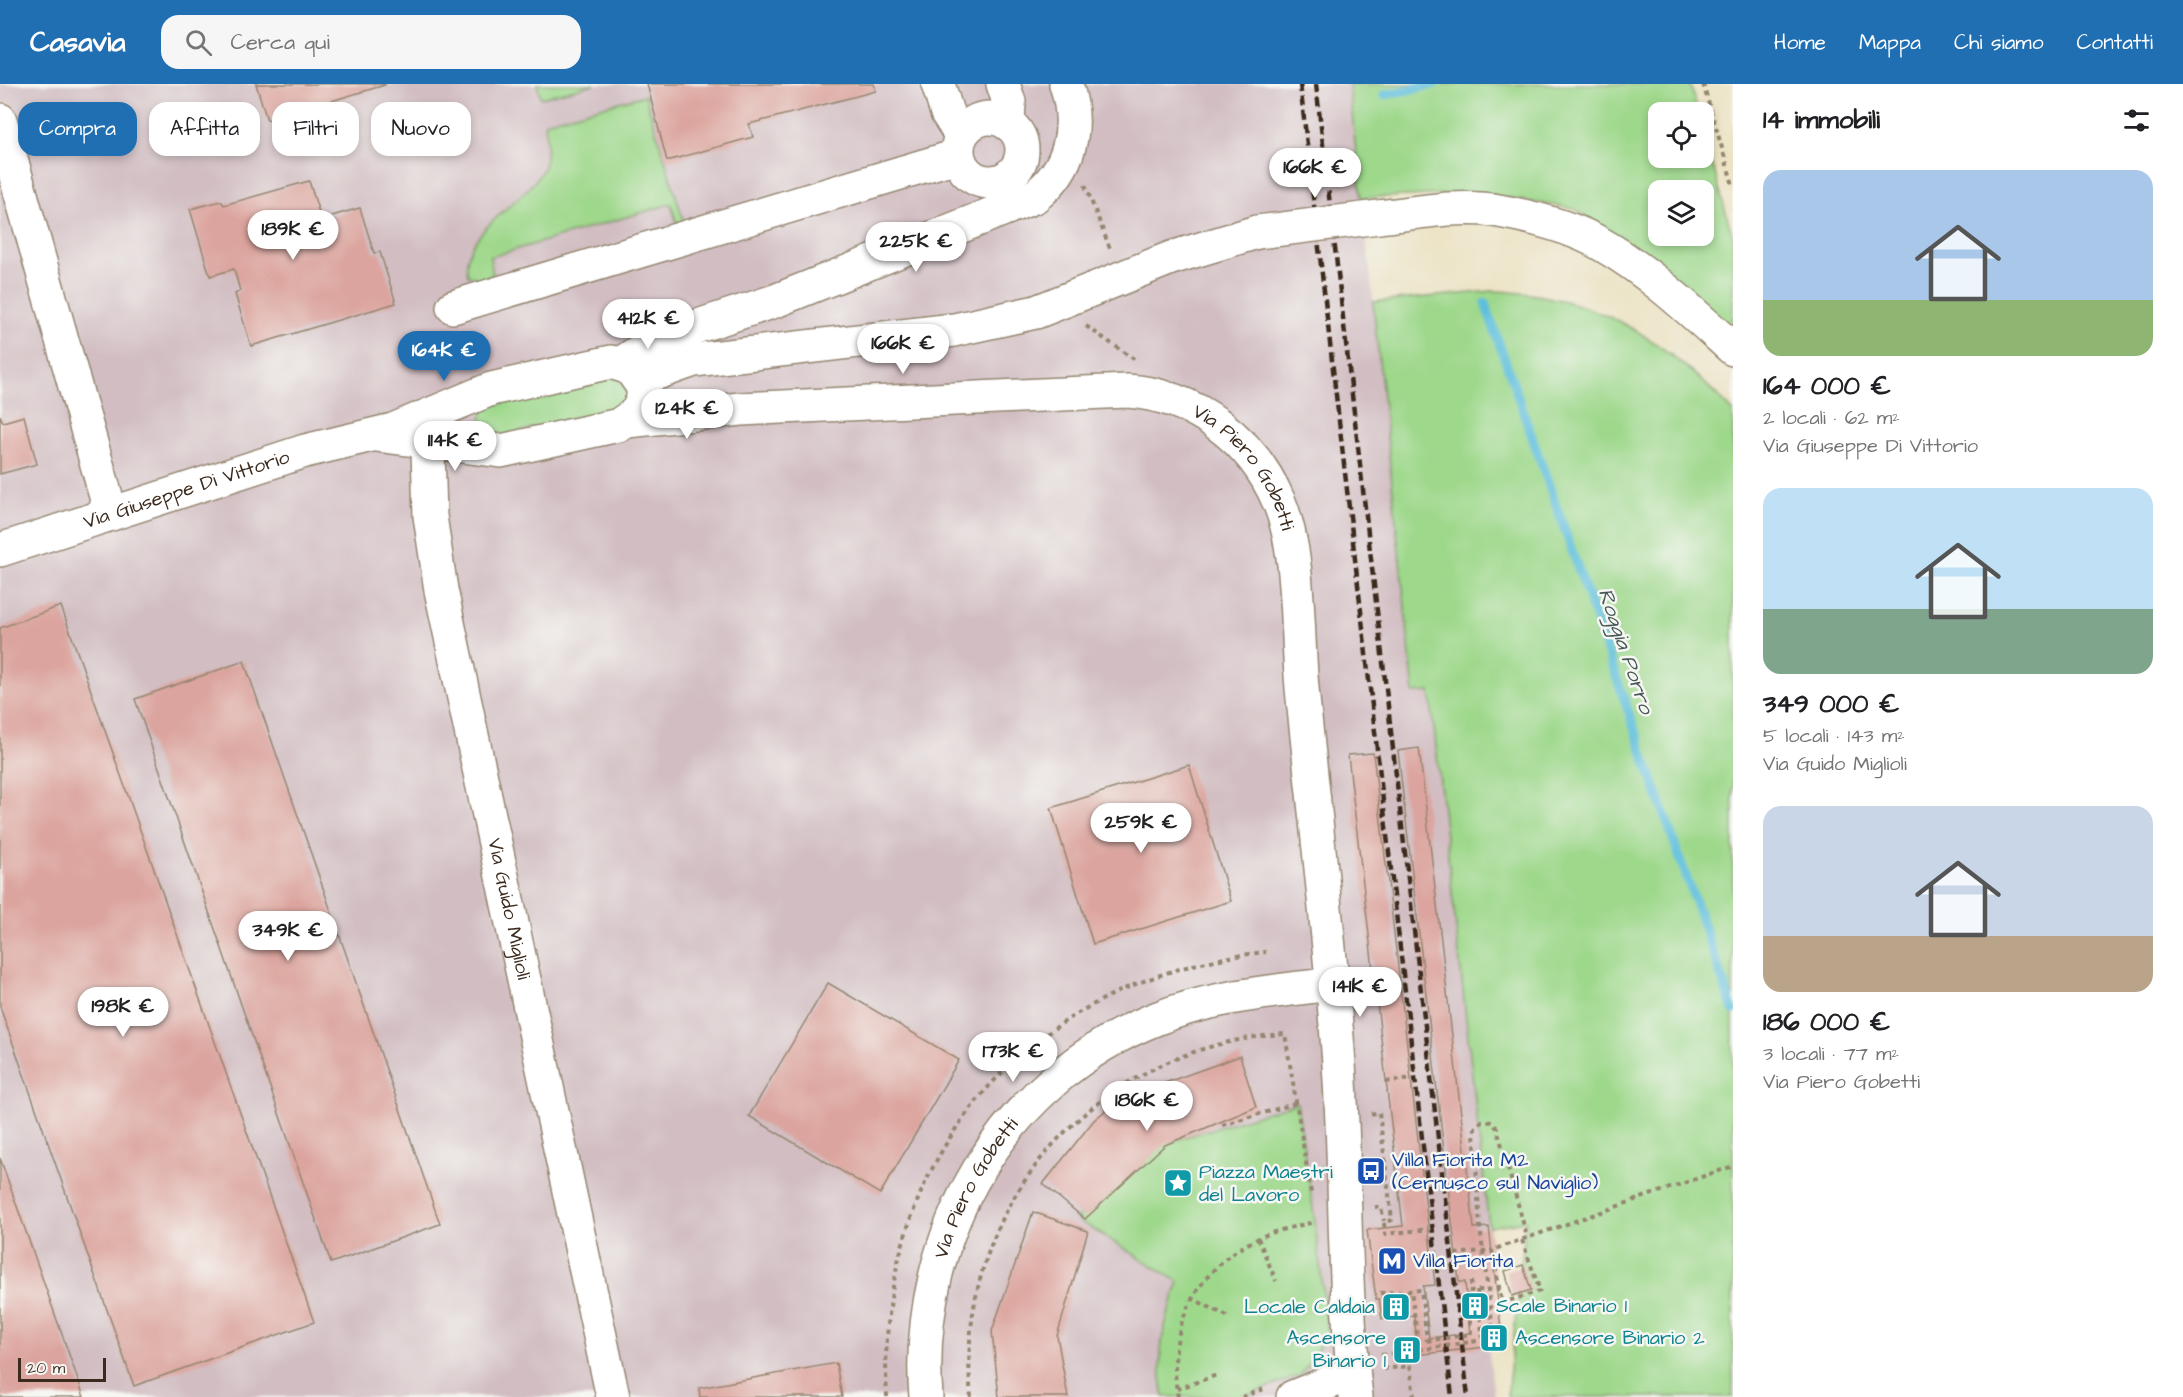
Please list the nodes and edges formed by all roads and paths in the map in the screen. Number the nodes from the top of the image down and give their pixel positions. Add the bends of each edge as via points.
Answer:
1 (938, 84) edge
2 (1003, 84) edge
3 (1066, 84) edge
4 (1703, 84) edge
5 (0, 120) edge
6 (1008, 124) junction
7 (959, 145) junction
8 (1070, 148) junction
9 (1733, 184) edge
10 (1122, 279) junction
11 (1056, 305) junction
12 (453, 307) dead end
13 (1733, 349) edge
14 (635, 378) junction
15 (482, 393) junction
16 (1159, 395) junction
17 (741, 408) junction
18 (627, 421) junction
19 (428, 429) junction
20 (491, 450) junction
21 (111, 514) junction
22 (0, 550) edge
23 (1331, 984) junction
24 (1411, 1078) dead end
25 (1386, 1082) dead end
26 (1297, 1104) junction
27 (1222, 1125) dead end
28 (1370, 1126) dead end
29 (1733, 1166) edge
30 (1311, 1198) dead end
31 (1380, 1206) junction
32 (1313, 1210) dead end
33 (1380, 1216) dead end
34 (1384, 1221) dead end
35 (1326, 1227) junction
36 (1429, 1229) dead end
37 (1527, 1237) dead end
38 (1258, 1238) junction
39 (1522, 1240) junction
40 (1492, 1250) junction
41 (1455, 1254) dead end
42 (1276, 1281) dead end
43 (1471, 1281) dead end
44 (1414, 1289) junction
45 (1501, 1289) junction
46 (1475, 1290) junction
47 (1378, 1293) dead end
48 (1191, 1298) junction
49 (1231, 1318) dead end
50 (1483, 1340) junction
51 (1217, 1375) dead end
52 (1361, 1380) edge
53 (1177, 1389) junction
54 (1282, 1391) edge
55 (613, 1397) edge
56 (926, 1397) edge
57 (971, 1397) edge
58 (1178, 1397) edge
59 (1242, 1397) edge
60 (1414, 1397) edge

1 - 7 street
2 - 6 street via 1009,102
3 - 8 street via 1074,122
4 - 9 path
5 - 21 street
6 - 7 street via 987,118 976,121
6 - 7 street via 1016,131 1022,152 1020,162 1006,178 996,182 976,180 961,166
7 - 12 street
8 - 10 path
8 - 14 street via 1050,183 1022,204 775,301 658,339
10 - 11 street
10 - 13 street, bridge via 1189,252 1257,232 1452,209 1491,210 1564,229 1601,244 1676,298
11 - 14 street via 954,330 694,360
11 - 16 path via 1155,373
14 - 15 street, Via Giuseppe Di Vittorio via 605,362
14 - 17 street, Via Piero Gobetti
14 - 18 street via 640,408
15 - 19 street, Via Giuseppe Di Vittorio
15 - 20 street via 471,405 468,422 474,440
16 - 17 street, Via Piero Gobetti via 1085,392
16 - 23 street, Via Piero Gobetti via 1208,417 1237,439 1263,470 1284,516 1293,559 1299,668
17 - 18 street, Via Piero Gobetti
18 - 20 street, Via Giuseppe Di Vittorio via 504,451
19 - 20 street, Via Giuseppe Di Vittorio
19 - 21 street, Via Giuseppe Di Vittorio via 376,435 305,451
19 - 55 street, Via Guido Miglioli via 427,485 441,590
21 - 22 street, Via Giuseppe Di Vittorio
23 - 35 street, Via Piero Gobetti via 1338,1050
23 - 56 street, Via Piero Gobetti via 1225,998 1159,1017 1082,1058 1032,1100 978,1169 944,1241 926,1319
24 - 25 path
26 - 27 path
26 - 30 path
26 - 57 path via 1285,1034 1228,1041 1172,1059 1133,1078 1080,1116 1024,1182 994,1239 980,1280 972,1323
28 - 36 path via 1369,1115 1378,1112 1392,1220 1384,1222 1385,1234
29 - 39 path
31 - 33 path
31 - 34 path
31 - 35 path via 1358,1208 1354,1222
32 - 35 path
35 - 38 path
35 - 52 street, Via Piero Gobetti
37 - 50 path via 1497,1128 1490,1122 1480,1122 1474,1133 1480,1228 1494,1338
38 - 42 path
38 - 48 path via 1222,1263
39 - 40 path
39 - 45 path via 1540,1291 1502,1303
40 - 41 path
40 - 45 path
43 - 46 path
44 - 46 path, bridge via 1421,1290 1427,1341 1471,1334 1467,1291
44 - 47 path
44 - 50 path, bridge via 1419,1350
45 - 46 path
46 - 50 path
48 - 49 path
48 - 53 path via 1180,1327
51 - 53 path
52 - 54 street
52 - 60 path via 1410,1366
53 - 58 path
54 - 59 path

